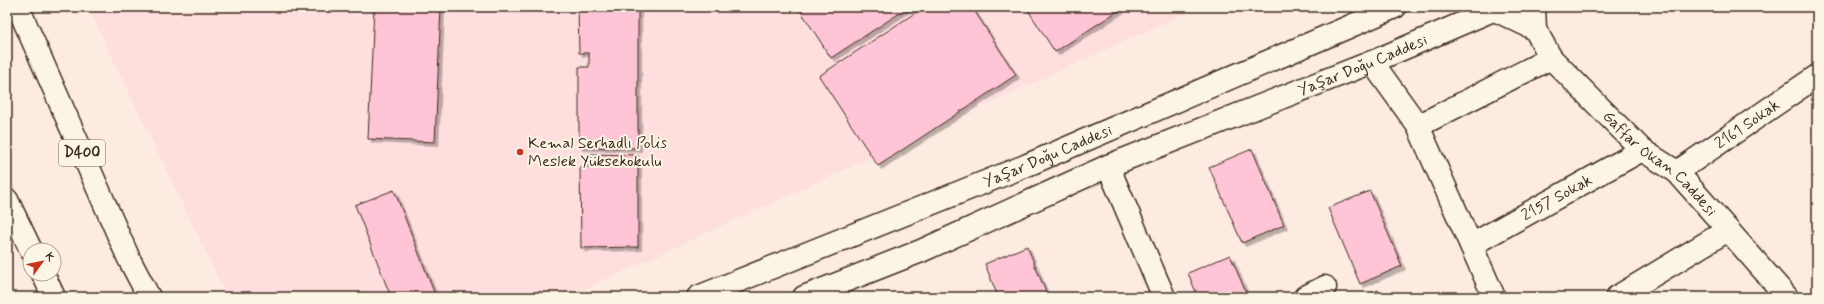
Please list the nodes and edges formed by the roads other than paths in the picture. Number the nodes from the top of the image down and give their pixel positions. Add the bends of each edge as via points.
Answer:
1 (18, 7) edge
2 (1395, 7) edge
3 (1534, 7) edge
4 (1497, 9) edge
5 (1535, 29) junction
6 (1551, 58) junction
7 (1372, 62) junction
8 (1817, 76) edge
9 (1418, 126) junction
10 (1642, 150) junction
11 (1108, 166) junction
12 (1677, 172) junction
13 (7, 200) edge
14 (1728, 230) junction
15 (27, 242) edge
16 (1471, 246) junction
17 (47, 282) edge
18 (1325, 288) dead end
19 (54, 297) edge
20 (149, 297) edge
21 (698, 297) edge
22 (804, 297) edge
23 (1164, 297) edge
24 (1304, 297) edge
25 (1494, 297) edge
26 (1617, 297) edge
27 (1787, 297) edge

1 - 20 main road, D400 via 129,259
2 - 21 main road, Yaşar Doğu Caddesi via 1025,166
3 - 5 main road
4 - 5 main road
4 - 7 main road, Yaşar Doğu Caddesi
5 - 6 main road, Gaffar Okan Caddesi
6 - 9 main road
6 - 10 main road, Gaffar Okan Caddesi
7 - 9 main road
7 - 11 main road, Yaşar Doğu Caddesi
8 - 12 main road, 2161 Sokak
9 - 16 main road
10 - 12 main road, Gaffar Okan Caddesi
10 - 16 main road, 2157 Sokak
11 - 22 main road, Yaşar Doğu Caddesi via 921,251
11 - 23 main road
12 - 14 main road, Gaffar Okan Caddesi
13 - 15 main road
14 - 26 main road
14 - 27 main road, Gaffar Okan Caddesi
16 - 25 main road
17 - 19 main road
18 - 24 main road

